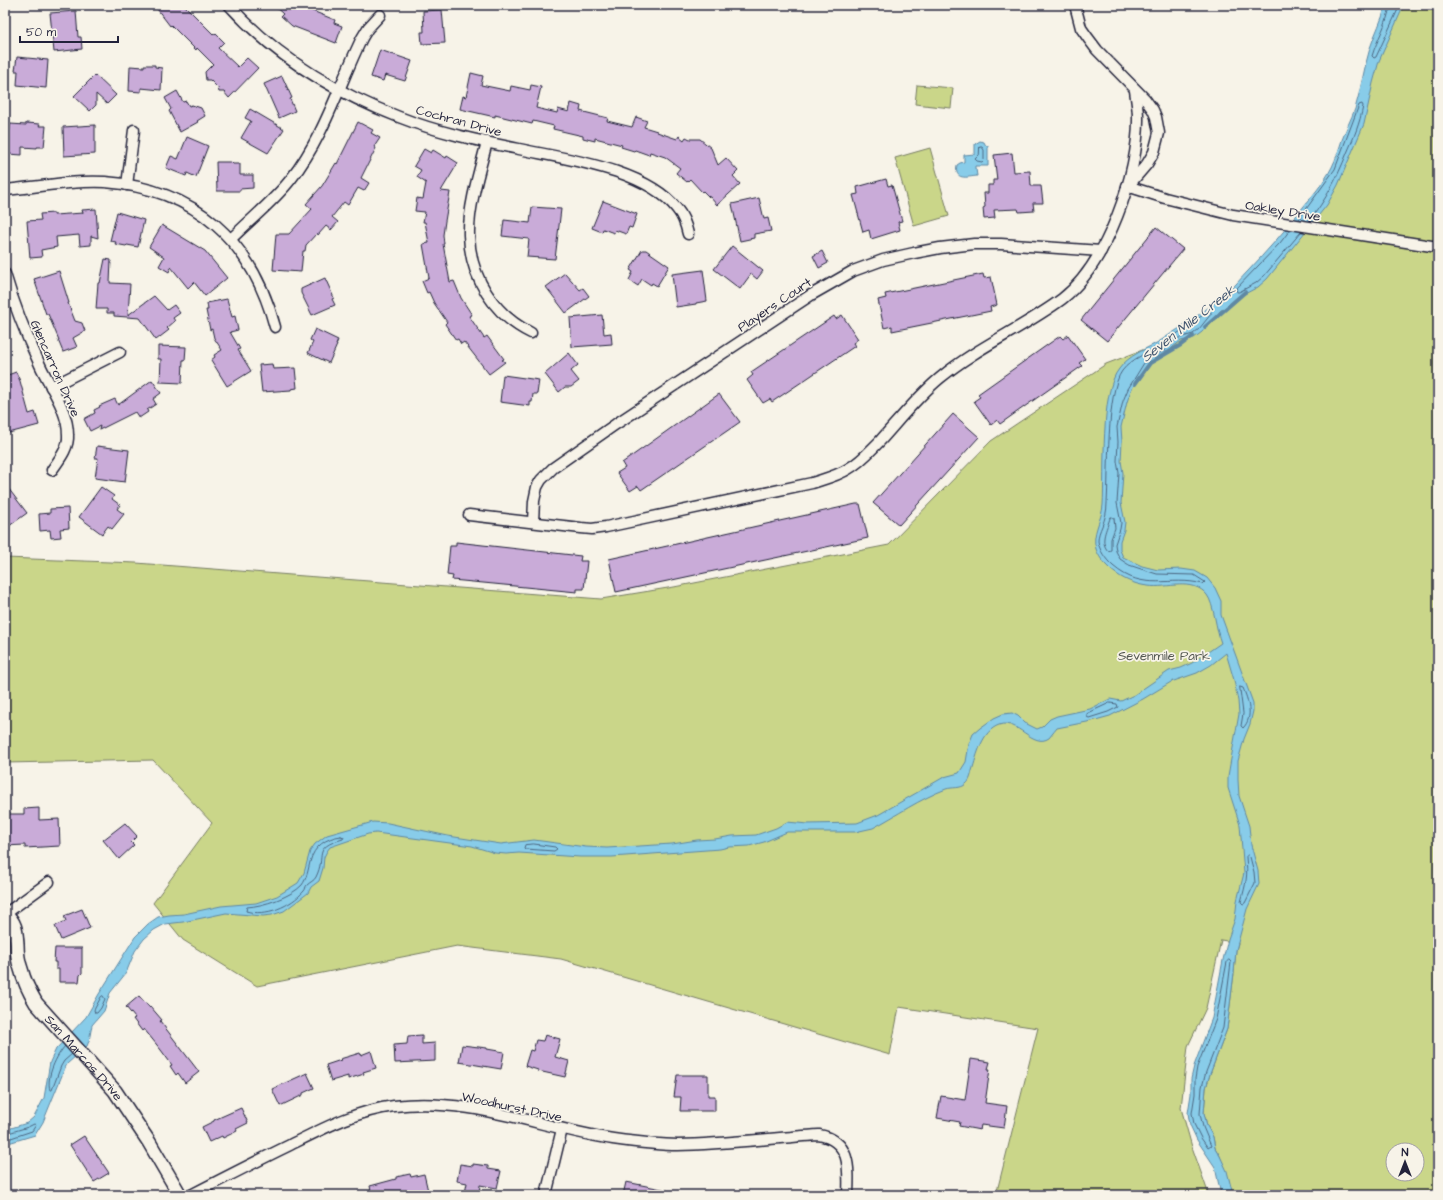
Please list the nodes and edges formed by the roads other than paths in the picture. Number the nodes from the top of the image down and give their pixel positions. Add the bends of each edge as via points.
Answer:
1 (229, 5) edge
2 (1075, 5) edge
3 (380, 15) dead end
4 (1135, 90) junction
5 (340, 91) junction
6 (134, 130) dead end
7 (487, 142) junction
8 (127, 185) junction
9 (1127, 186) junction
10 (5, 190) edge
11 (688, 234) dead end
12 (231, 238) junction
13 (1438, 247) edge
14 (1101, 251) junction
15 (5, 274) edge
16 (7, 291) edge
17 (275, 327) dead end
18 (531, 334) dead end
19 (120, 352) dead end
20 (51, 387) junction
21 (52, 470) dead end
22 (469, 515) dead end
23 (533, 522) junction
24 (48, 882) dead end
25 (6, 914) edge
26 (562, 1129) junction
27 (180, 1195) edge
28 (191, 1195) edge
29 (546, 1195) edge
30 (848, 1195) edge

1 - 5 street, Cochran Drive via 276,48
2 - 4 street via 1081,28 1088,38
3 - 5 street via 363,35
4 - 9 street via 1138,128
4 - 9 street via 1153,110 1159,133 1154,152 1147,164
5 - 7 street, Cochran Drive via 400,118
5 - 12 street via 310,151 293,178
6 - 8 street
7 - 11 street, Cochran Drive via 598,166 635,179 671,202 682,216
7 - 18 street via 469,224 469,243 473,261 481,285 497,308 510,322
8 - 10 street via 86,182
8 - 12 street via 145,188 182,202 214,223
9 - 13 street, Oakley Drive via 1214,211
9 - 14 street
12 - 17 street via 258,280
14 - 23 street via 1075,287 1018,328 939,378 865,456 839,474 812,483 606,527 581,528
14 - 23 street, Players Court via 974,244 914,253 853,270 811,295 553,468 537,487
15 - 16 street, Glencarron Drive
16 - 20 street, Glencarron Drive
19 - 20 street
20 - 21 street, Glencarron Drive via 64,416 68,436 65,450
22 - 23 street
24 - 25 street
25 - 27 street, San Marcos Drive via 15,927 21,970 41,1009 104,1077 130,1112
26 - 28 street, Woodhurst Drive via 513,1116 460,1107 413,1104 382,1108 328,1126
26 - 29 street
26 - 30 street, Woodhurst Drive via 614,1139 673,1145 819,1135 835,1140 842,1148 848,1167

